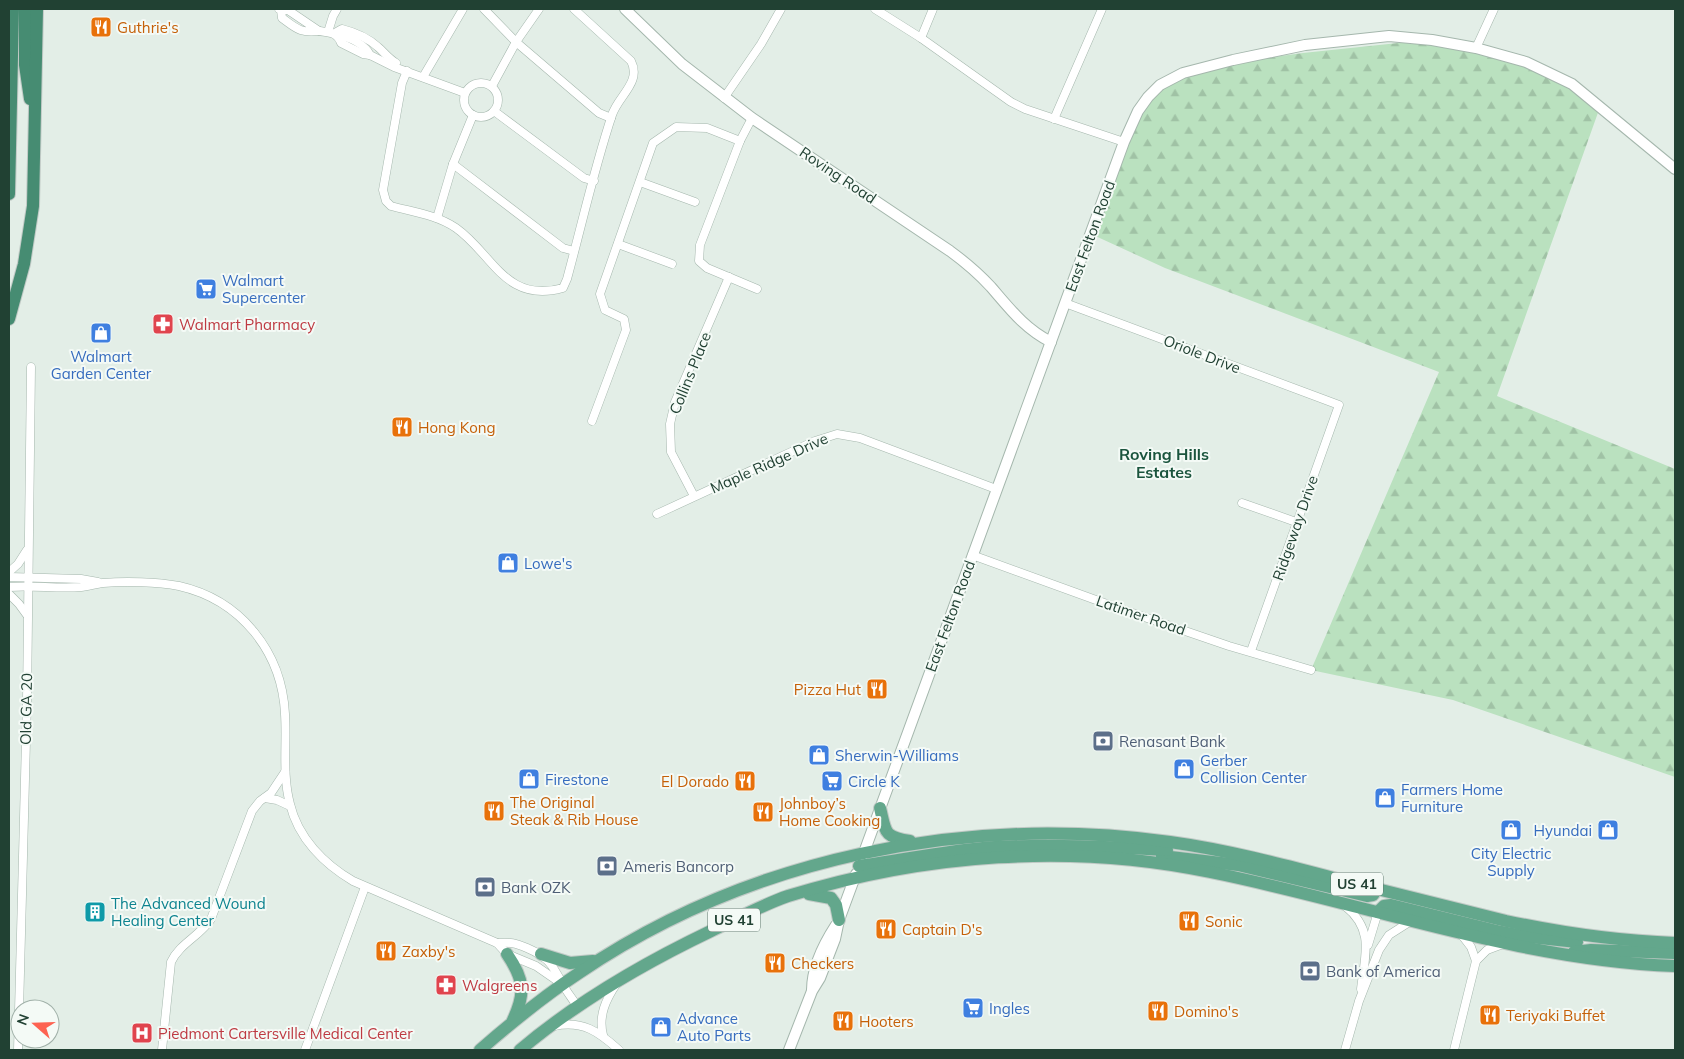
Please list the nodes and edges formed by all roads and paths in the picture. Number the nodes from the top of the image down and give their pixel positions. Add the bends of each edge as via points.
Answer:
1 (13, 9) edge
2 (34, 9) edge
3 (337, 9) edge
4 (463, 9) edge
5 (484, 9) edge
6 (539, 9) edge
7 (574, 9) edge
8 (625, 9) edge
9 (781, 9) edge
10 (875, 9) edge
11 (933, 9) edge
12 (1102, 9) edge
13 (1494, 9) edge
14 (280, 10) edge
15 (334, 34) junction
16 (921, 38) junction
17 (516, 42) junction
18 (1476, 48) junction
19 (404, 70) junction
20 (424, 77) junction
21 (492, 86) junction
22 (465, 93) junction
23 (724, 98) junction
24 (494, 111) junction
25 (473, 115) junction
26 (611, 118) junction
27 (752, 118) junction
28 (1054, 119) junction
29 (740, 140) junction
30 (1124, 142) junction
31 (453, 164) junction
32 (1675, 169) edge
33 (594, 181) junction
34 (640, 182) junction
35 (9, 194) edge
36 (695, 202) dead end
37 (437, 218) junction
38 (618, 244) junction
39 (574, 251) junction
40 (672, 264) dead end
41 (729, 277) junction
42 (757, 289) dead end
43 (1065, 303) junction
44 (9, 319) edge
45 (1051, 342) junction
46 (31, 367) dead end
47 (1340, 405) joint
48 (592, 421) dead end
49 (996, 489) junction
50 (694, 496) junction
51 (1242, 503) dead end
52 (657, 514) dead end
53 (1296, 522) junction
54 (28, 548) junction
55 (972, 555) junction
56 (9, 572) edge
57 (9, 577) edge
58 (27, 582) junction
59 (9, 587) edge
60 (9, 594) edge
61 (27, 615) junction
62 (1251, 651) junction
63 (1311, 670) dead end
64 (285, 772) junction
65 (265, 798) junction
66 (290, 806) junction
67 (880, 808) junction
68 (920, 843) junction
69 (1192, 846) junction
70 (863, 854) junction
71 (1138, 861) junction
72 (857, 872) junction
73 (365, 887) junction
74 (1377, 889) junction
75 (802, 893) junction
76 (1342, 903) junction
77 (1378, 912) junction
78 (839, 920) junction
79 (1411, 921) junction
80 (1460, 933) junction
81 (1604, 938) junction
82 (497, 943) junction
83 (1675, 943) edge
84 (1505, 944) junction
85 (1675, 953) edge
86 (507, 954) junction
87 (541, 954) junction
88 (1365, 954) junction
89 (1559, 954) junction
90 (598, 960) junction
91 (1476, 961) junction
92 (1675, 966) edge
93 (620, 978) junction
94 (562, 984) junction
95 (1359, 1001) junction
96 (577, 1006) junction
97 (512, 1022) junction
98 (549, 1026) junction
99 (603, 1035) junction
100 (18, 1050) edge
101 (162, 1050) edge
102 (305, 1050) edge
103 (480, 1050) edge
104 (520, 1050) edge
105 (619, 1050) edge
106 (789, 1050) edge
107 (1348, 1050) edge
108 (1454, 1050) edge

1 - 35 highway
2 - 44 highway via 35,172 30,234
3 - 15 street via 332,16
4 - 20 street
5 - 17 street
6 - 17 street
7 - 26 street via 631,61 635,69 634,78
8 - 23 street, Roving Road via 682,64
9 - 23 street
10 - 16 street
11 - 16 street
12 - 28 street
13 - 18 street
14 - 15 street via 282,18 297,28 306,32
15 - 19 street via 360,44 370,55
15 - 19 street via 342,29 360,35 378,46
16 - 28 street via 1011,102
17 - 21 street
17 - 26 street via 599,113
18 - 30 street, East Felton Road via 1389,36 1305,45 1183,73 1160,84 1148,98 1138,111
18 - 32 street, East Felton Road via 1526,62 1572,84
19 - 20 street
19 - 37 street via 383,190 391,206
20 - 22 street
21 - 22 street via 481,82 470,86
21 - 24 street via 498,101
22 - 25 street via 465,107
23 - 27 street, Roving Road
24 - 25 street via 484,117
24 - 33 street via 584,178
25 - 31 street
26 - 33 street
27 - 29 street
27 - 45 street, Roving Road via 950,251 979,275 1020,322
28 - 30 street
29 - 34 street via 707,128 676,127 653,143
29 - 41 street via 700,245 699,261
30 - 43 street, East Felton Road
31 - 37 street
31 - 39 street via 563,248
33 - 39 street
34 - 36 street
34 - 38 street
37 - 39 street via 456,228 501,275 536,291 563,288
38 - 40 street
38 - 48 street via 600,294 605,310 624,319 626,330
41 - 42 street
41 - 50 street, Collins Place via 676,402 670,424 671,452
43 - 45 street, East Felton Road
43 - 47 street, Oriole Drive
45 - 49 street, East Felton Road
46 - 54 street, Old GA 20
47 - 53 street, Ridgeway Drive
49 - 50 street, Maple Ridge Drive via 860,438 837,434 784,454
49 - 55 street, East Felton Road
50 - 52 street, Maple Ridge Drive
51 - 53 street
53 - 62 street, Ridgeway Drive
54 - 56 street
54 - 58 street, Old GA 20
55 - 62 street, Latimer Road via 1118,608
55 - 67 street, East Felton Road
57 - 58 street
58 - 59 street
58 - 61 street, Old GA 20
58 - 64 street via 80,587 105,583 166,584 192,590 234,612 252,629 270,655 282,690
60 - 61 street
61 - 100 street, Old GA 20
62 - 63 street, Latimer Road
64 - 65 street
64 - 66 street
65 - 66 street
65 - 101 street via 256,805 248,819 211,919 171,962
66 - 73 street via 315,851 337,871
67 - 68 main road via 890,836
67 - 70 street, East Felton Road
68 - 69 main road, US 41 via 981,836 1048,834 1122,837
68 - 70 main road, US 41
69 - 72 main road via 1188,851 1060,845 994,847 908,858
69 - 74 main road, US 41
70 - 72 street, East Felton Road
70 - 90 main road, US 41 via 778,875 727,894 662,924
71 - 72 main road, US 41 via 1061,856 998,857
71 - 74 main road via 1161,856 1238,865 1367,896 1373,895
71 - 76 main road, US 41 via 1206,871
72 - 75 main road, US 41
72 - 78 street, East Felton Road
73 - 82 street
73 - 102 street
74 - 81 main road, US 41 via 1506,921
75 - 78 main road via 831,898
75 - 93 main road, US 41 via 735,919
76 - 77 main road, US 41
76 - 88 street via 1361,923
77 - 79 main road, US 41
77 - 81 main road via 1391,905 1530,938 1581,943
77 - 88 street
78 - 106 street, East Felton Road via 825,941 812,976 812,991
79 - 80 main road, US 41
79 - 95 street via 1389,935 1382,944
80 - 84 main road, US 41
80 - 91 street via 1471,947
81 - 83 main road, US 41
82 - 86 street
82 - 87 street via 512,942
84 - 89 main road, US 41
84 - 91 street via 1487,950
85 - 89 main road via 1591,950
86 - 94 street via 536,966
86 - 97 main road via 520,976 522,992 522,1001
87 - 90 main road via 570,962
87 - 94 street via 552,963
88 - 95 street
89 - 92 main road, US 41
90 - 94 main road, US 41
91 - 108 street
93 - 96 main road, US 41
93 - 99 street via 602,1012
94 - 96 street
94 - 97 main road, US 41
95 - 107 street
96 - 98 main road, US 41
97 - 103 main road, US 41
98 - 99 street via 578,1025
98 - 104 main road, US 41
99 - 105 street

